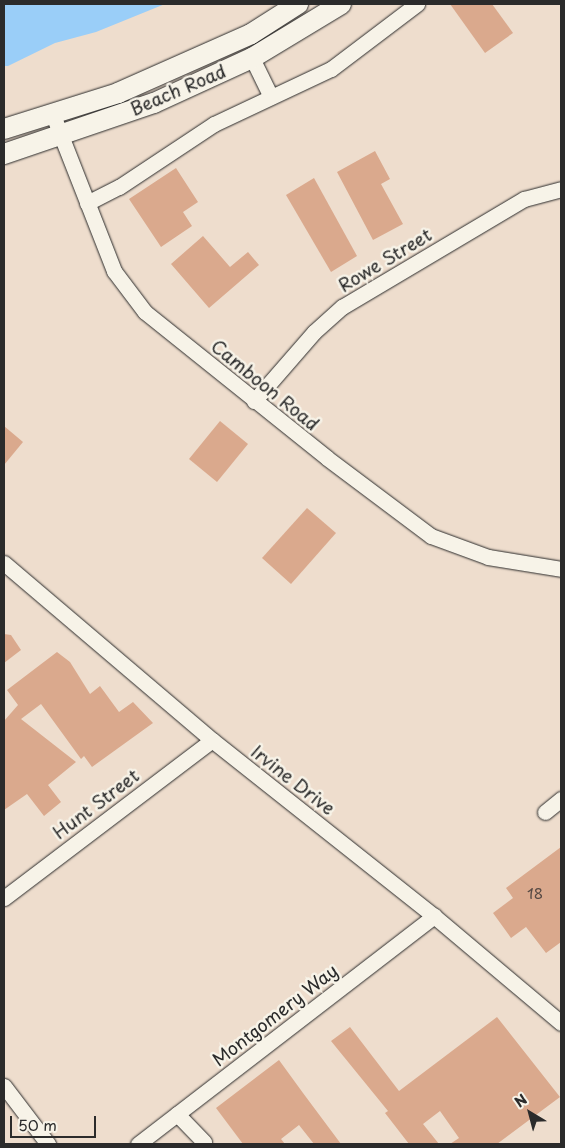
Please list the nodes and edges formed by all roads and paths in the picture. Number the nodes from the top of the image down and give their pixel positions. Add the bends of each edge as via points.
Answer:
1 (298, 4) edge
2 (341, 4) edge
3 (416, 4) edge
4 (252, 58) junction
5 (271, 97) junction
6 (53, 115) junction
7 (4, 129) edge
8 (61, 136) junction
9 (4, 154) edge
10 (561, 189) edge
11 (87, 203) junction
12 (254, 401) junction
13 (5, 567) edge
14 (561, 569) edge
15 (212, 740) junction
16 (561, 799) edge
17 (545, 812) dead end
18 (4, 898) edge
19 (434, 916) junction
20 (561, 1023) edge
21 (4, 1086) edge
22 (177, 1114) junction
23 (145, 1142) edge
24 (204, 1142) dead end
25 (48, 1144) edge

1 - 6 main road, Beach Road via 251,34 185,64 118,93
2 - 4 main road, Beach Road
3 - 5 street via 331,69
4 - 5 street
4 - 8 main road, Beach Road via 154,103
5 - 11 street via 214,124 119,187
6 - 7 main road, Beach Road
6 - 8 street, Camboon Road
8 - 9 main road, Beach Road
8 - 11 street, Camboon Road
10 - 12 street, Rowe Street via 524,199 342,307 314,332
11 - 12 street, Camboon Road via 114,271 145,312
12 - 14 street, Camboon Road via 431,536 488,558
13 - 15 street, Irvine Drive
15 - 18 street, Hunt Street
15 - 19 street, Irvine Drive
16 - 17 street
19 - 20 street, Irvine Drive
19 - 22 street, Montgomery Way
21 - 25 street
22 - 23 street, Montgomery Way
22 - 24 street

